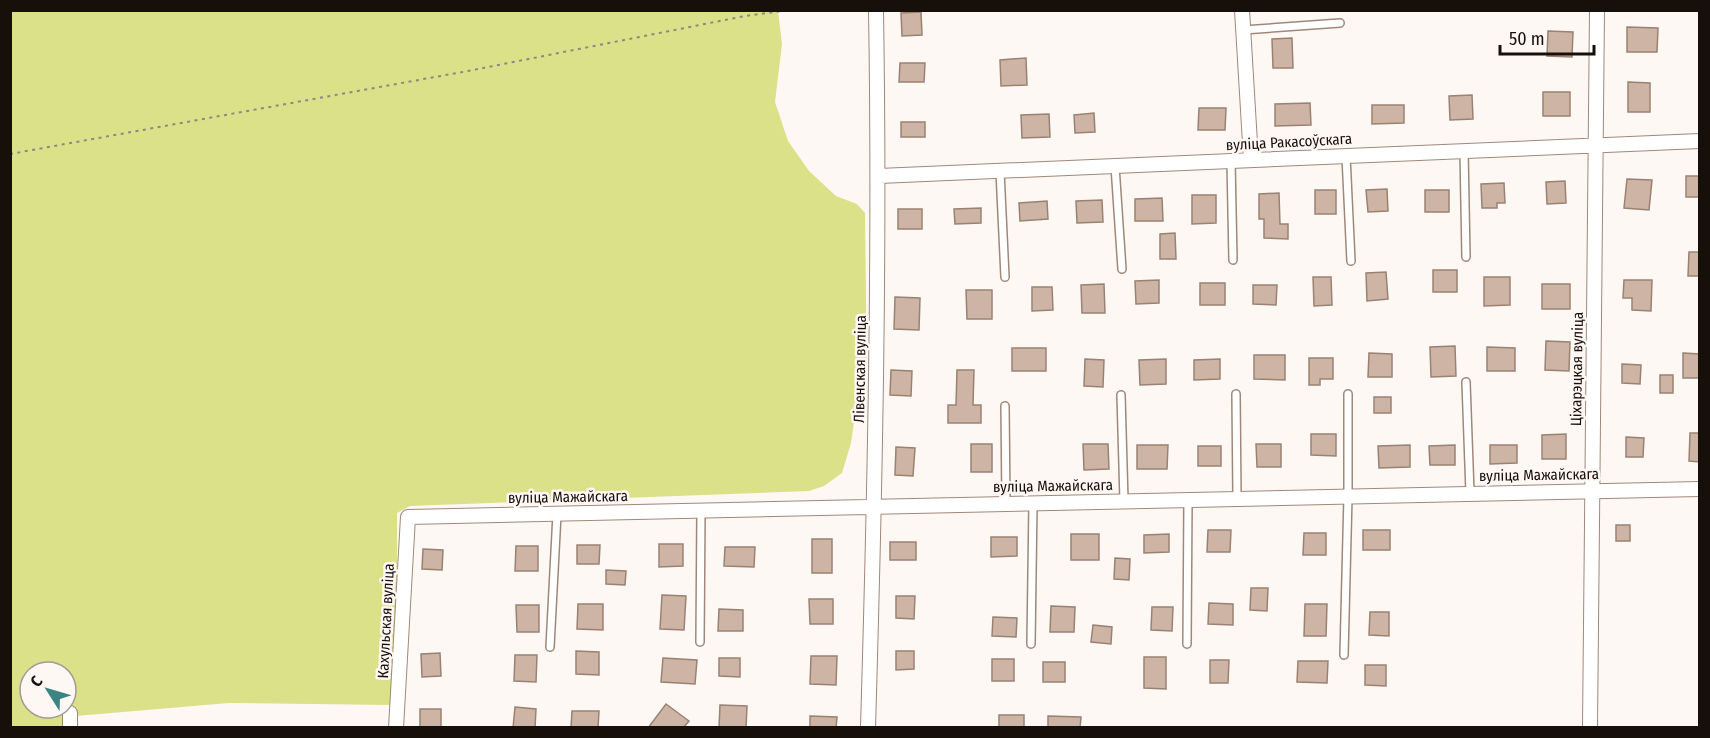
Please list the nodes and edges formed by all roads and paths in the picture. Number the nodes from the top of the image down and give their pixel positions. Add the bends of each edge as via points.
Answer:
1 (789, 10) edge
2 (876, 10) edge
3 (1242, 10) edge
4 (1598, 10) edge
5 (1340, 23) dead end
6 (1243, 30) junction
7 (1700, 141) edge
8 (1596, 145) junction
9 (1464, 151) junction
10 (10, 154) edge
11 (1346, 156) junction
12 (1251, 160) junction
13 (1231, 161) junction
14 (1116, 166) junction
15 (1000, 171) junction
16 (879, 176) junction
17 (1466, 257) dead end
18 (1233, 260) dead end
19 (1352, 261) dead end
20 (1122, 269) dead end
21 (1005, 277) dead end
22 (1467, 382) dead end
23 (1236, 394) dead end
24 (1348, 394) dead end
25 (1121, 395) dead end
26 (1005, 406) dead end
27 (1700, 489) edge
28 (1593, 490) junction
29 (1470, 493) junction
30 (1348, 496) junction
31 (1238, 498) junction
32 (1188, 499) junction
33 (1124, 501) junction
34 (1033, 502) junction
35 (1006, 503) junction
36 (875, 506) junction
37 (700, 510) junction
38 (556, 514) junction
39 (408, 517) joint
40 (700, 642) dead end
41 (1031, 644) dead end
42 (1187, 644) dead end
43 (550, 647) dead end
44 (1344, 655) dead end
45 (396, 728) edge
46 (868, 728) edge
47 (1590, 728) edge

1 - 10 path
2 - 16 street, Лівенская вуліца
3 - 6 street
4 - 8 street, Ціхарэцкая вуліца
5 - 6 lane
6 - 12 street
7 - 8 street, вуліца Ракасоўскага
8 - 9 street, вуліца Ракасоўскага
8 - 28 street, Ціхарэцкая вуліца
9 - 11 street, вуліца Ракасоўскага
9 - 17 lane
11 - 12 street, вуліца Ракасоўскага
11 - 19 lane
12 - 13 street, вуліца Ракасоўскага
13 - 14 street, вуліца Ракасоўскага
13 - 18 lane
14 - 15 street, вуліца Ракасоўскага
14 - 20 lane
15 - 16 street, вуліца Ракасоўскага
15 - 21 lane
16 - 36 street, Лівенская вуліца
22 - 29 lane
23 - 31 lane
24 - 30 lane
25 - 33 lane
26 - 35 lane
27 - 28 street, вуліца Мажайскага
28 - 29 street, вуліца Мажайскага
28 - 47 street, Ціхарэцкая вуліца
29 - 30 street, вуліца Мажайскага
30 - 31 street, вуліца Мажайскага
30 - 44 lane
31 - 32 street, вуліца Мажайскага
32 - 33 street, вуліца Мажайскага
32 - 42 lane
33 - 34 street, вуліца Мажайскага
34 - 35 street, вуліца Мажайскага
34 - 41 lane
35 - 36 street, вуліца Мажайскага
36 - 37 street, вуліца Мажайскага
36 - 46 street, Лівенская вуліца
37 - 38 street, вуліца Мажайскага
37 - 40 lane
38 - 39 street, вуліца Мажайскага
38 - 43 lane
39 - 45 street, Кахульская вуліца

